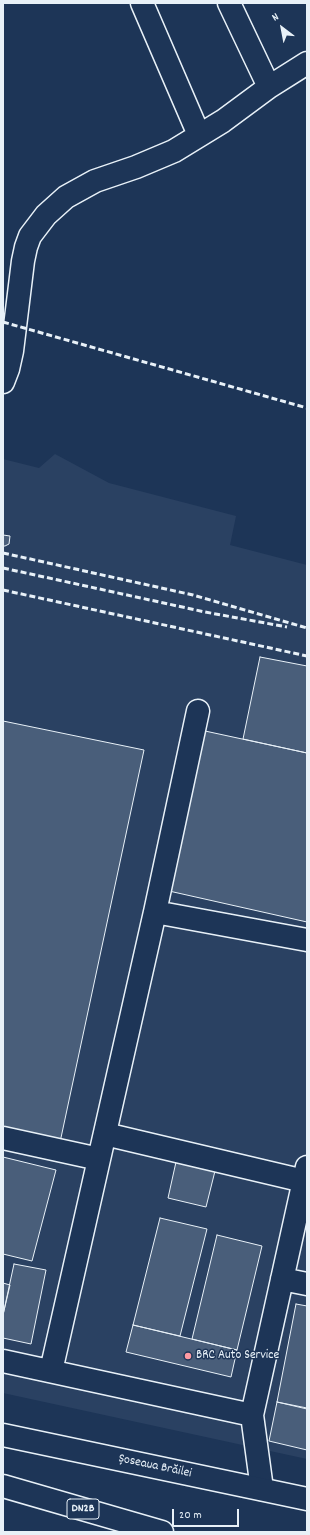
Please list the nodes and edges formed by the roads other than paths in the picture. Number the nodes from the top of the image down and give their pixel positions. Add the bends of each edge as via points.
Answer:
1 (142, 3) edge
2 (229, 3) edge
3 (307, 63) edge
4 (269, 87) junction
5 (199, 135) junction
6 (3, 382) edge
7 (198, 711) dead end
8 (155, 912) junction
9 (307, 940) edge
10 (105, 1134) junction
11 (3, 1138) edge
12 (99, 1159) junction
13 (305, 1174) edge
14 (282, 1279) junction
15 (307, 1284) edge
16 (3, 1361) edge
17 (51, 1371) junction
18 (252, 1415) junction
19 (3, 1435) edge
20 (3, 1486) edge
21 (262, 1489) junction
22 (307, 1499) edge
23 (162, 1532) edge

1 - 5 main road
2 - 4 main road
3 - 4 main road
4 - 5 main road via 223,121
5 - 6 main road via 156,160 95,181 80,189 56,206 37,226 30,236 23,261 12,350
7 - 8 main road
8 - 9 main road
8 - 10 main road
10 - 12 main road
10 - 13 main road
11 - 12 main road
12 - 17 main road
13 - 14 main road
14 - 15 main road
14 - 18 main road
16 - 17 main road
17 - 18 main road
18 - 21 main road
19 - 21 main road, Șoseaua Brăilei
20 - 23 main road, DN2B
21 - 22 main road, Șoseaua Brăilei

